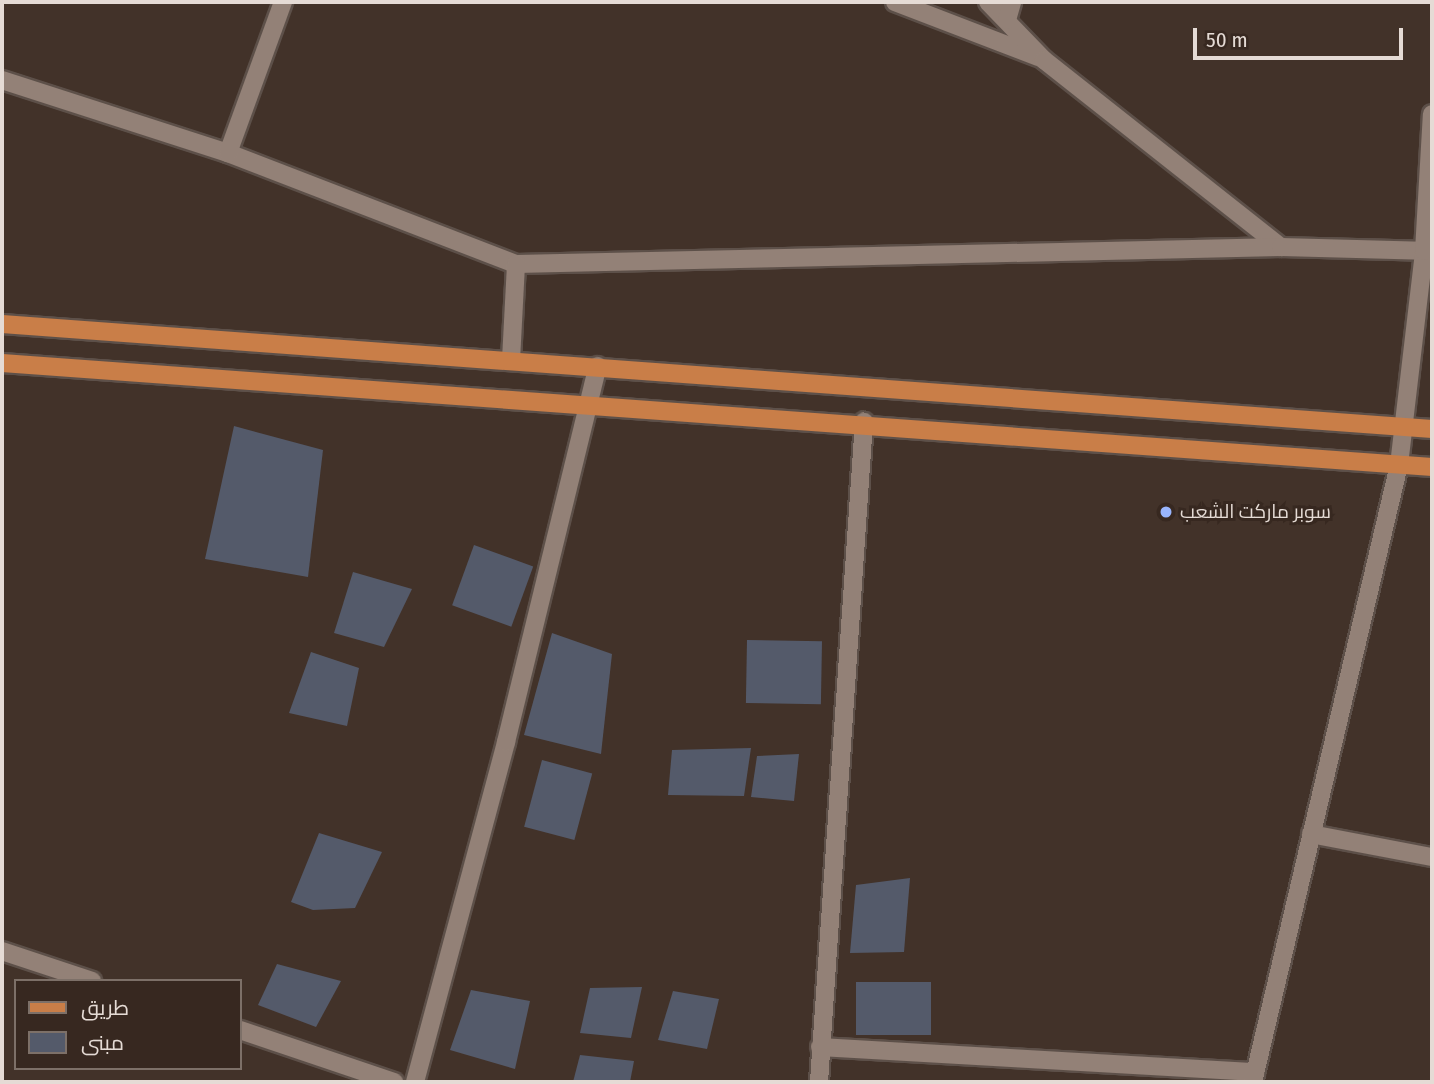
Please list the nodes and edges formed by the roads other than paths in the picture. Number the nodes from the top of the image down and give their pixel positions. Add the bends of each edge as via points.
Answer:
1 (283, 2) edge
2 (895, 2) edge
3 (988, 2) edge
4 (1012, 2) edge
5 (1007, 20) junction
6 (1044, 60) junction
7 (2, 80) edge
8 (1432, 114) edge
9 (228, 153) junction
10 (1281, 247) junction
11 (1428, 251) edge
12 (516, 264) junction
13 (2, 324) edge
14 (511, 360) junction
15 (2, 363) edge
16 (598, 366) junction
17 (589, 403) junction
18 (864, 422) junction
19 (1405, 427) junction
20 (1432, 429) edge
21 (1399, 465) junction
22 (1432, 467) edge
23 (1311, 834) junction
24 (1432, 857) edge
25 (2, 951) edge
26 (86, 979) edge
27 (242, 1031) edge
28 (820, 1047) junction
29 (1254, 1077) edge
30 (394, 1082) edge
31 (415, 1082) edge
32 (819, 1082) edge

1 - 9 street
2 - 6 street
3 - 5 street
4 - 5 street
5 - 6 street
6 - 10 street
7 - 9 street
8 - 11 street
9 - 12 street
10 - 11 street
10 - 12 street
11 - 19 street
12 - 14 street
13 - 14 main road
14 - 16 main road
15 - 17 main road
16 - 17 street
16 - 19 main road
17 - 18 main road
17 - 31 street via 506,742
18 - 21 main road
18 - 28 street
19 - 20 main road
19 - 21 street
21 - 22 main road
21 - 23 street
23 - 24 street
23 - 29 street
25 - 26 street
27 - 30 street
28 - 29 street
28 - 32 street

